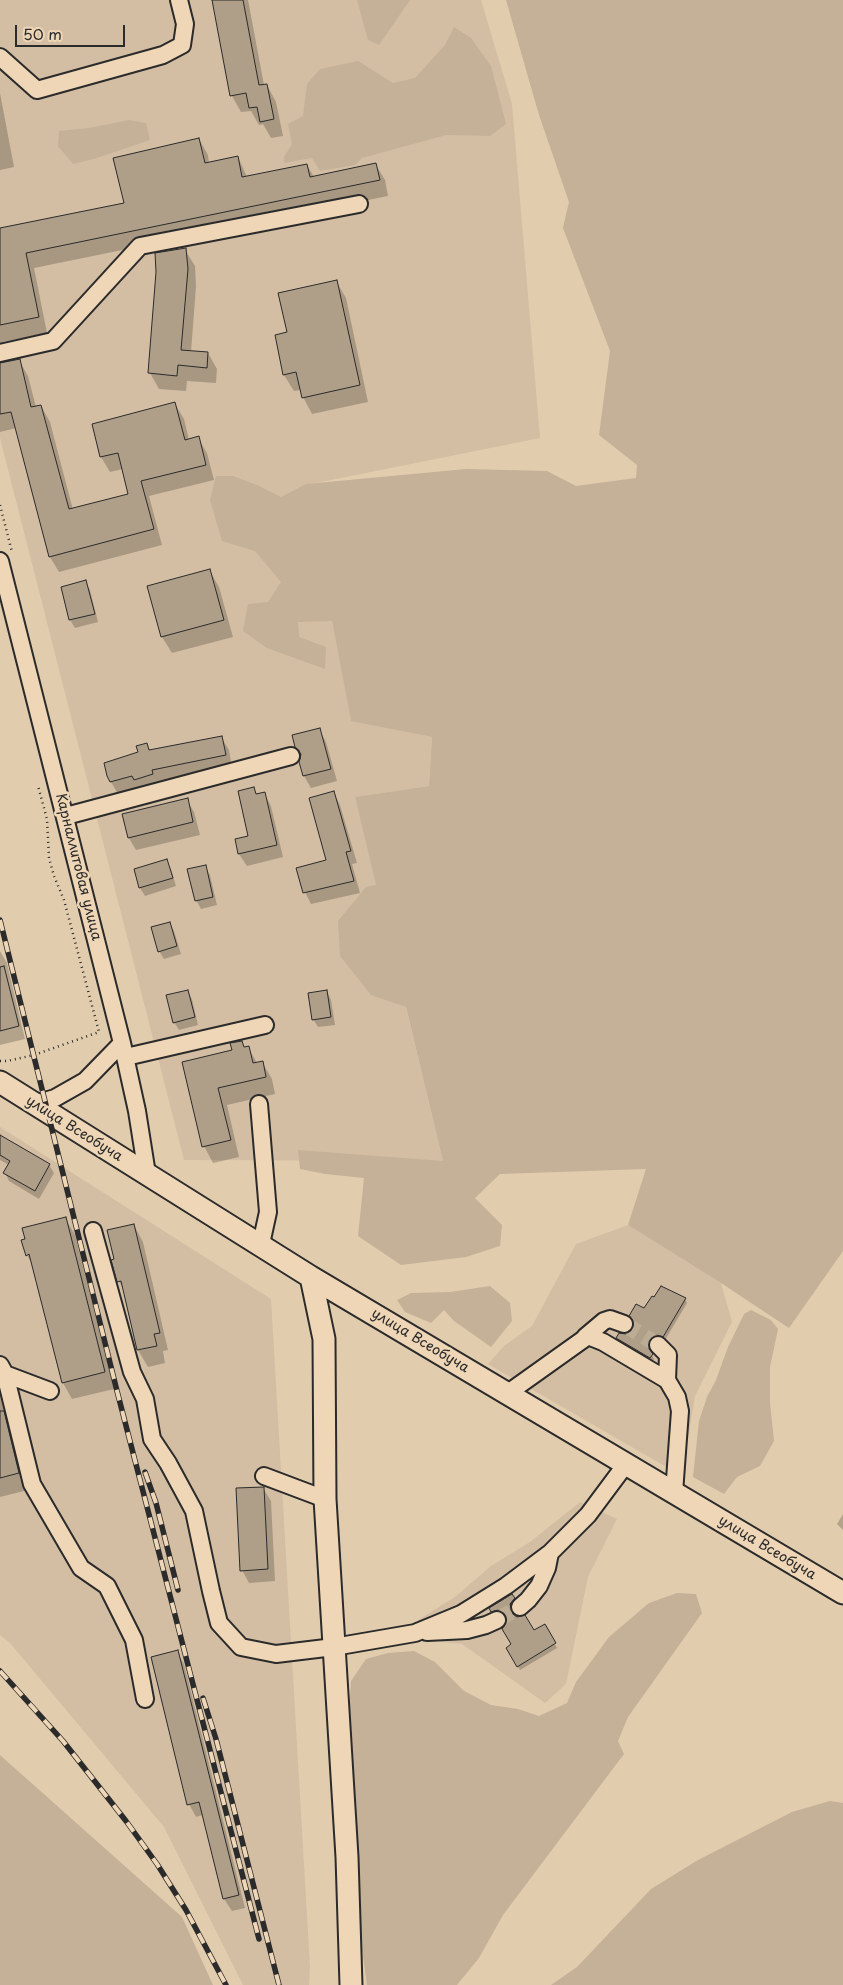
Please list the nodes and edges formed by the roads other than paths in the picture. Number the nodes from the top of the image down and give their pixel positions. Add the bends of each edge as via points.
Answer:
1 (179, 0) edge
2 (0, 57) edge
3 (360, 204) dead end
4 (0, 354) edge
5 (0, 561) edge
6 (291, 756) dead end
7 (66, 816) junction
8 (265, 1025) dead end
9 (124, 1050) junction
10 (0, 1082) edge
11 (34, 1104) junction
12 (259, 1104) dead end
13 (147, 1174) junction
14 (93, 1231) dead end
15 (261, 1244) junction
16 (311, 1277) junction
17 (624, 1324) tunnel mouth
18 (585, 1336) junction
19 (658, 1345) tunnel mouth
20 (2, 1369) edge
21 (667, 1380) junction
22 (50, 1391) dead end
23 (508, 1393) junction
24 (626, 1464) junction
25 (264, 1476) dead end
26 (674, 1493) junction
27 (324, 1499) junction
28 (550, 1553) junction
29 (843, 1593) edge
30 (520, 1607) tunnel mouth
31 (497, 1620) tunnel mouth
32 (415, 1632) junction
33 (334, 1647) junction
34 (145, 1699) dead end
35 (351, 1985) edge

1 - 2 street via 185,24 182,45 163,55 37,90
3 - 4 street via 140,246 53,342
5 - 7 street, Карналлитовая улица
6 - 7 street
7 - 9 street, Карналлитовая улица
8 - 9 street
9 - 11 street via 85,1081 56,1098
9 - 13 street, Карналлитовая улица
10 - 11 main road, улица Всеобуча
11 - 13 main road, улица Всеобуча
12 - 15 street via 268,1212
13 - 15 main road, улица Всеобуча
14 - 33 street via 132,1372 144,1399 152,1439 194,1511 219,1623 241,1647 276,1654
15 - 16 main road, улица Всеобуча
16 - 23 main road, улица Всеобуча
16 - 27 main road via 324,1339
17 - 18 street via 610,1319
18 - 21 street via 598,1339
18 - 23 street
19 - 21 street via 668,1355
20 - 22 street
20 - 34 street via 32,1484 81,1568 107,1586 134,1640
21 - 26 street via 677,1396 680,1411
23 - 24 main road, улица Всеобуча
24 - 26 main road, улица Всеобуча
24 - 28 street via 588,1515
25 - 27 street
26 - 29 main road, улица Всеобуча
27 - 33 main road
28 - 30 street via 539,1586
28 - 32 street via 461,1614
31 - 32 street via 467,1630
32 - 33 street
33 - 35 main road

